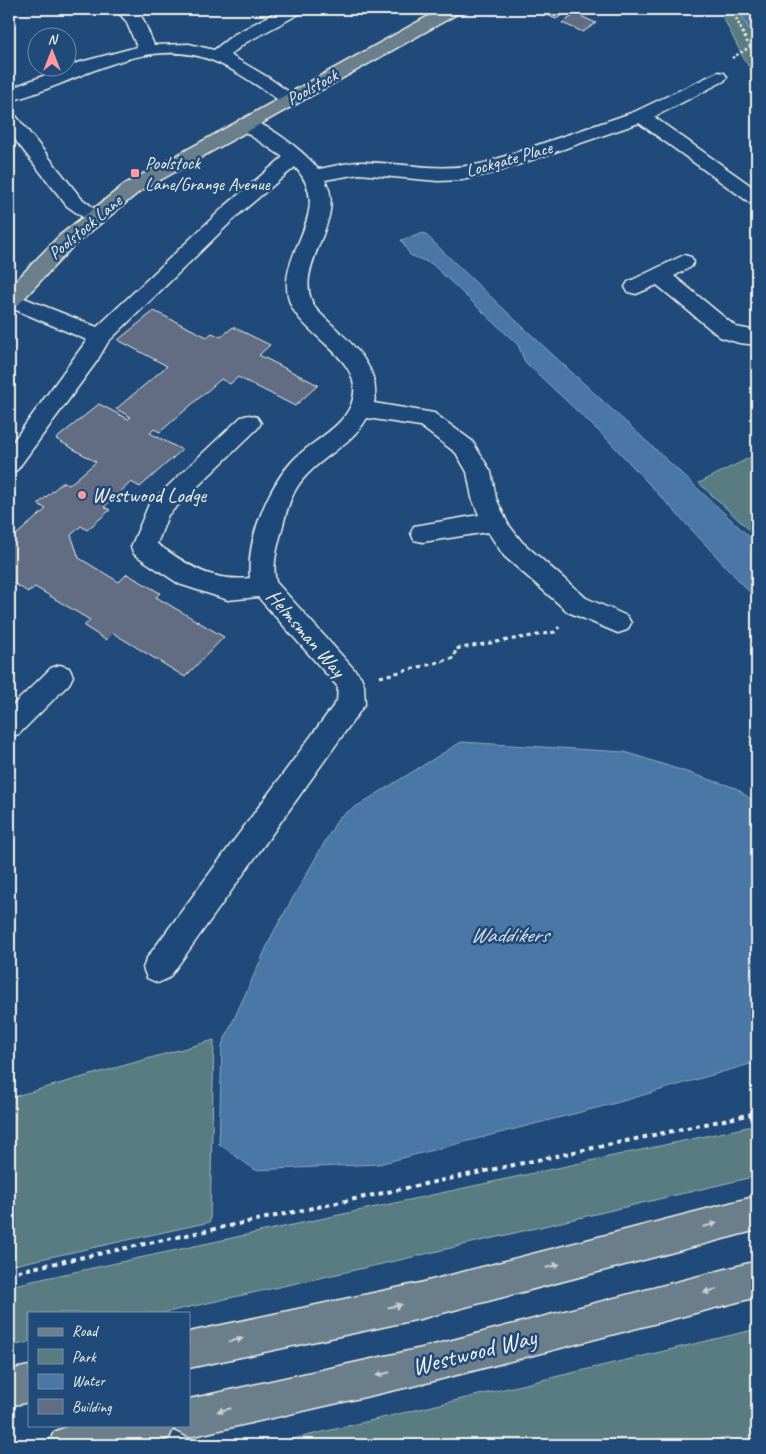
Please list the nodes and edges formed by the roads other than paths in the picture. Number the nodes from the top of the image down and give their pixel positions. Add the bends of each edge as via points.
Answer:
1 (124, 9) edge
2 (295, 9) edge
3 (453, 9) edge
4 (147, 50) junction
5 (217, 56) junction
6 (718, 77) dead end
7 (9, 95) edge
8 (290, 98) junction
9 (642, 116) junction
10 (9, 120) edge
11 (246, 124) junction
12 (296, 156) junction
13 (171, 164) joint
14 (314, 176) junction
15 (757, 199) edge
16 (94, 216) junction
17 (684, 262) dead end
18 (660, 276) junction
19 (636, 287) dead end
20 (9, 300) edge
21 (100, 337) junction
22 (757, 338) edge
23 (360, 410) junction
24 (249, 423) dead end
25 (9, 464) edge
26 (495, 522) junction
27 (423, 533) dead end
28 (264, 586) junction
29 (618, 623) dead end
30 (60, 676) dead end
31 (9, 726) edge
32 (158, 968) dead end
33 (757, 1212) edge
34 (757, 1279) edge
35 (190, 1350) edge
36 (28, 1384) edge
37 (9, 1388) edge
38 (190, 1418) edge
39 (152, 1426) edge
40 (67, 1445) edge

1 - 4 street via 134,19
2 - 5 street via 239,39
3 - 8 main road, Poolstock
4 - 5 street via 184,50
4 - 7 street via 126,54
5 - 8 street
6 - 9 street, Lockgate Place
8 - 11 main road, Poolstock
9 - 14 street, Lockgate Place via 490,168 462,174 359,168
9 - 15 street
10 - 16 street via 74,202
11 - 12 street, Helmsman Way
11 - 13 main road, Poolstock
12 - 14 street, Helmsman Way
12 - 21 street via 231,211
13 - 16 main road, Poolstock Lane
14 - 23 street, Helmsman Way via 322,203 303,259 298,286 300,301 310,316 352,357 365,392
16 - 20 main road, Poolstock Lane via 54,251
17 - 18 street
18 - 19 street
18 - 22 street via 728,332
20 - 21 street
21 - 25 street
23 - 26 street via 426,419 464,447 479,472 484,498
23 - 28 street, Helmsman Way via 347,429 292,475 279,497 260,570
24 - 28 street via 158,510 143,548 188,577 228,590
26 - 27 street
26 - 29 street via 513,550 573,611
28 - 32 street, Helmsman Way via 346,676 351,685 351,704
30 - 31 street
35 -> 33 main road via 420,1301
34 -> 38 main road, Westwood Way via 422,1366
36 - 37 main road
39 - 40 main road

